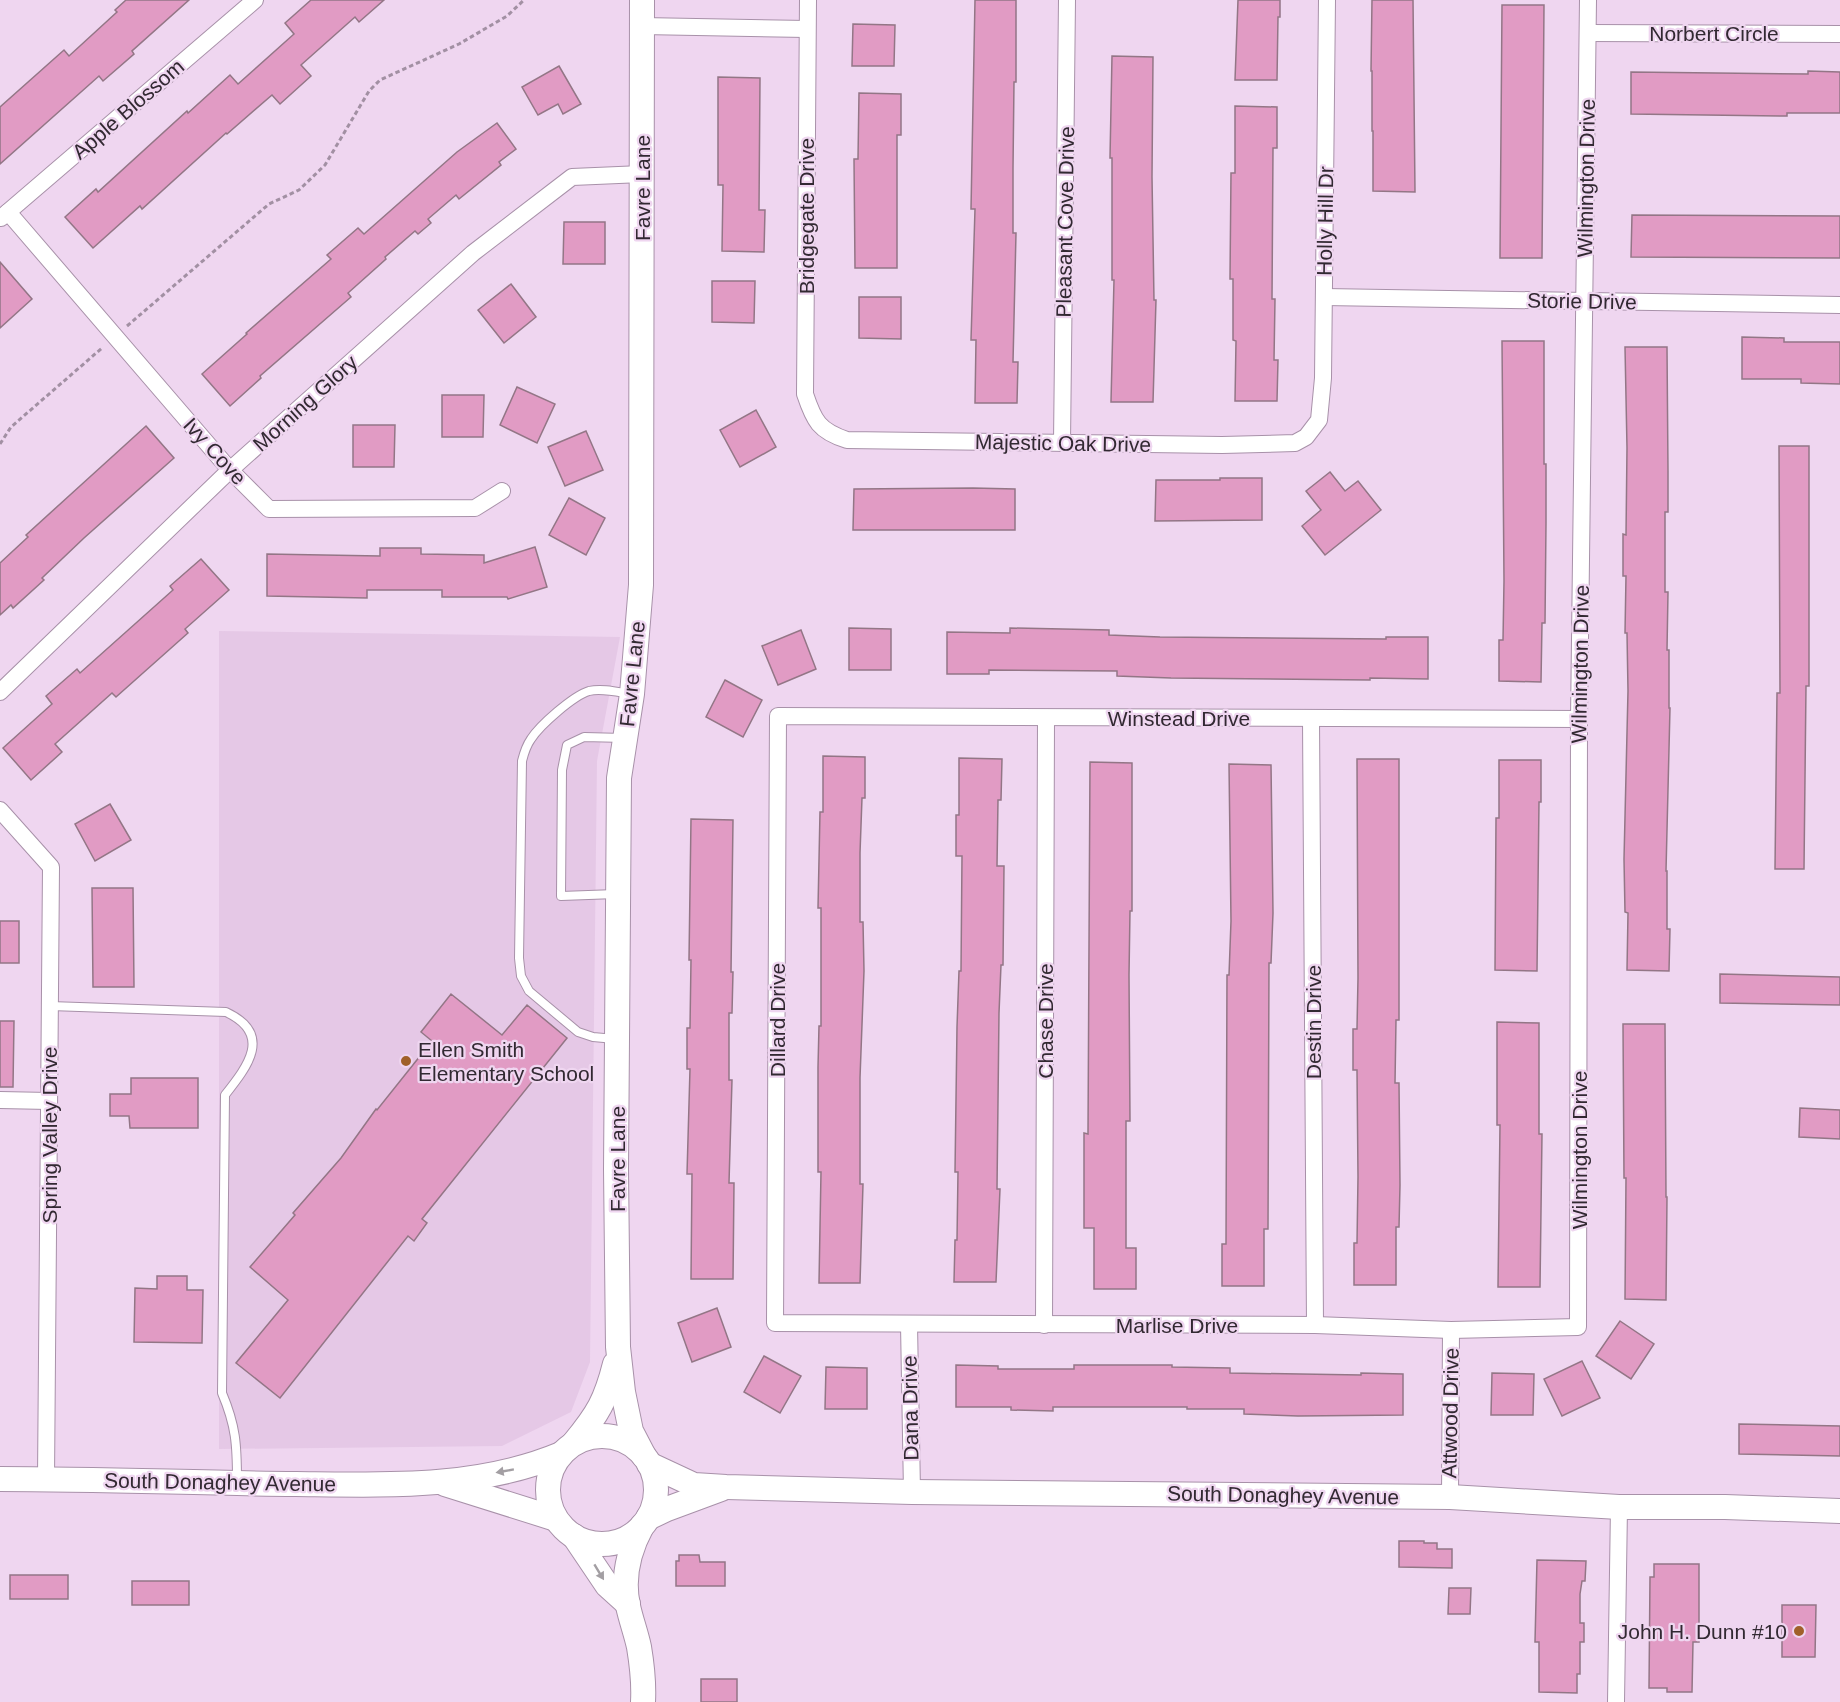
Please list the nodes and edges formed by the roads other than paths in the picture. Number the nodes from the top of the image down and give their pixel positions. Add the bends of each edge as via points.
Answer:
1 (255, 0) edge
2 (642, 0) edge
3 (808, 0) edge
4 (1067, 0) edge
5 (1327, 0) edge
6 (1588, 0) edge
7 (642, 26) junction
8 (807, 29) junction
9 (1588, 33) junction
10 (1840, 34) edge
11 (642, 174) junction
12 (4, 216) edge
13 (1324, 297) junction
14 (1585, 302) junction
15 (1840, 305) edge
16 (820, 428) joint
17 (1306, 437) joint
18 (1062, 443) junction
19 (230, 470) junction
20 (502, 491) dead end
21 (0, 692) edge
22 (632, 694) junction
23 (778, 716) joint
24 (1046, 718) junction
25 (1311, 719) junction
26 (1579, 719) junction
27 (625, 738) junction
28 (0, 810) edge
29 (618, 894) junction
30 (50, 1006) junction
31 (617, 1039) junction
32 (0, 1100) edge
33 (49, 1101) junction
34 (775, 1323) joint
35 (909, 1324) junction
36 (1044, 1325) junction
37 (1315, 1325) junction
38 (1578, 1327) joint
39 (1451, 1330) junction
40 (618, 1347) junction
41 (568, 1449) junction
42 (646, 1460) junction
43 (0, 1479) edge
44 (46, 1479) junction
45 (440, 1483) junction
46 (237, 1484) junction
47 (726, 1487) junction
48 (912, 1492) junction
49 (1449, 1497) junction
50 (1619, 1507) junction
51 (1840, 1511) edge
52 (556, 1519) junction
53 (646, 1521) junction
54 (574, 1536) junction
55 (628, 1604) junction
56 (643, 1702) edge
57 (1616, 1702) edge

1 - 12 street, Apple Blossom
2 - 7 street, Favre Lane
3 - 8 street, Bridgegate Drive
4 - 18 street, Pleasant Cove Drive
5 - 13 street, Holly Hill Dr
6 - 9 street, Wilmington Drive
7 - 8 street
7 - 11 street, Favre Lane
8 - 16 street, Bridgegate Drive via 805,394
9 - 10 street, Norbert Circle
9 - 14 street, Wilmington Drive
11 - 19 street, Morning Glory via 572,177 473,253
11 - 22 street, Favre Lane via 641,585
12 - 19 street, Ivy Cove
13 - 14 street, Storie Drive
13 - 17 street, Holly Hill Dr via 1319,420
14 - 15 street, Storie Drive
14 - 26 street, Wilmington Drive
16 - 18 street, Majestic Oak Drive via 847,440
17 - 18 street, Majestic Oak Drive via 1295,443 1222,445
19 - 20 street, Ivy Cove via 269,509 475,508
19 - 21 street, Morning Glory
22 - 27 street, Favre Lane
22 - 31 lane via 606,690 574,699 532,736 522,761 521,976 529,991 578,1032
23 - 24 street, Winstead Drive
23 - 34 street, Dillard Drive
24 - 25 street, Winstead Drive
24 - 36 street, Chase Drive
25 - 26 street, Winstead Drive
25 - 37 street, Destin Drive
26 - 38 street, Wilmington Drive
27 - 29 street, Favre Lane via 619,778
27 - 29 lane via 584,737 567,744 562,770 561,896
28 - 30 street, Spring Valley Drive via 51,867
29 - 31 street, Favre Lane
30 - 33 street, Spring Valley Drive
30 - 46 lane via 226,1012 240,1018 250,1029 253,1047 248,1061 225,1095 222,1393 237,1437
31 - 40 street, Favre Lane
32 - 33 street
33 - 44 street, Spring Valley Drive
34 - 35 street, Marlise Drive
35 - 36 street, Marlise Drive
35 - 48 street, Dana Drive
36 - 37 street, Marlise Drive
37 - 39 street, Marlise Drive
38 - 39 street, Marlise Drive
39 - 49 street, Attwood Drive
40 - 41 street, Favre Lane via 608,1392 590,1423
40 - 42 street, Favre Lane via 626,1410
41 - 42 street via 589,1437 612,1437 633,1445
41 -> 45 street, South Donaghey Avenue via 534,1466
41 - 52 street via 552,1469 548,1486 549,1503
42 - 47 street, South Donaghey Avenue via 694,1485
42 - 53 street via 655,1482 655,1500
43 - 44 street, South Donaghey Avenue
44 - 46 street, South Donaghey Avenue
45 - 46 street, South Donaghey Avenue
45 - 52 street, South Donaghey Avenue
47 - 48 street, South Donaghey Avenue
47 - 53 street, South Donaghey Avenue via 673,1506
48 - 49 street, South Donaghey Avenue
49 - 50 street, South Donaghey Avenue
50 - 51 street, South Donaghey Avenue
50 - 57 street
52 - 54 street
53 - 54 street via 619,1541 603,1544
53 - 55 street via 633,1543 628,1562
54 -> 55 street via 607,1585
55 - 56 street via 639,1646

